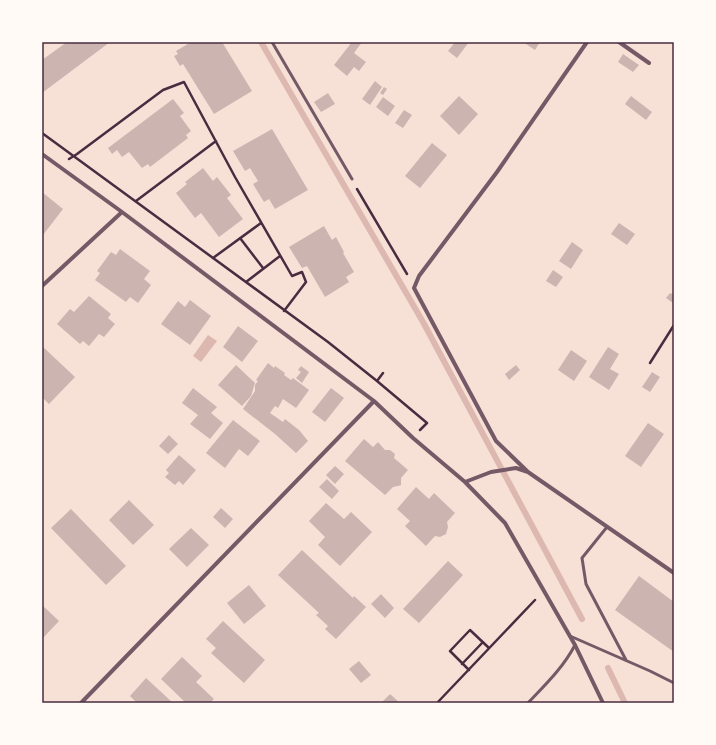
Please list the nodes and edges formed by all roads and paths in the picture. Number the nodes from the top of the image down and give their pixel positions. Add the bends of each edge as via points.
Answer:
1 (272, 42) edge
2 (587, 42) edge
3 (619, 42) edge
4 (649, 63) dead end
5 (42, 133) edge
6 (216, 141) junction
7 (42, 154) edge
8 (73, 155) junction
9 (58, 166) junction
10 (352, 179) joint
11 (136, 201) junction
12 (122, 212) junction
13 (261, 223) junction
14 (240, 238) junction
15 (280, 256) junction
16 (213, 258) junction
17 (263, 268) junction
18 (246, 282) junction
19 (42, 286) edge
20 (414, 288) junction
21 (284, 310) junction
22 (674, 325) edge
23 (650, 363) dead end
24 (383, 372) dead end
25 (377, 381) junction
26 (374, 401) junction
27 (414, 438) junction
28 (528, 472) junction
29 (465, 482) junction
30 (607, 527) junction
31 (674, 573) edge
32 (533, 602) dead end
33 (570, 636) junction
34 (483, 642) junction
35 (575, 645) junction
36 (489, 648) junction
37 (626, 660) junction
38 (462, 664) junction
39 (469, 670) junction
40 (674, 683) edge
41 (81, 703) edge
42 (437, 703) edge
43 (528, 703) edge
44 (603, 703) edge

1 - 10 lane
2 - 20 street via 497,172 419,276
3 - 4 street
5 - 8 path
6 - 8 path via 184,82 163,90
6 - 11 path
6 - 13 path
7 - 9 street
8 - 9 path
8 - 11 path
9 - 12 street
10 - 20 path
11 - 16 path
12 - 19 street
12 - 26 street
13 - 14 path
13 - 15 path
14 - 16 path
14 - 17 path
15 - 17 path
15 - 21 path via 292,276 302,272 306,282
16 - 18 path
17 - 18 path
18 - 21 path
20 - 28 street via 496,441
21 - 25 path
22 - 23 path
24 - 25 path
25 - 27 path via 427,423
26 - 27 street
26 - 41 street
27 - 29 street
28 - 29 street via 516,468 491,472
28 - 30 street
29 - 33 street via 504,523
30 - 31 street
30 - 37 lane via 582,558 586,584
32 - 36 path
33 - 35 street
33 - 37 lane
34 - 36 path
34 - 38 path
34 - 38 path via 470,630 450,651
35 - 43 lane via 568,659
35 - 44 street
36 - 39 path
37 - 40 lane
38 - 39 path
39 - 42 path

